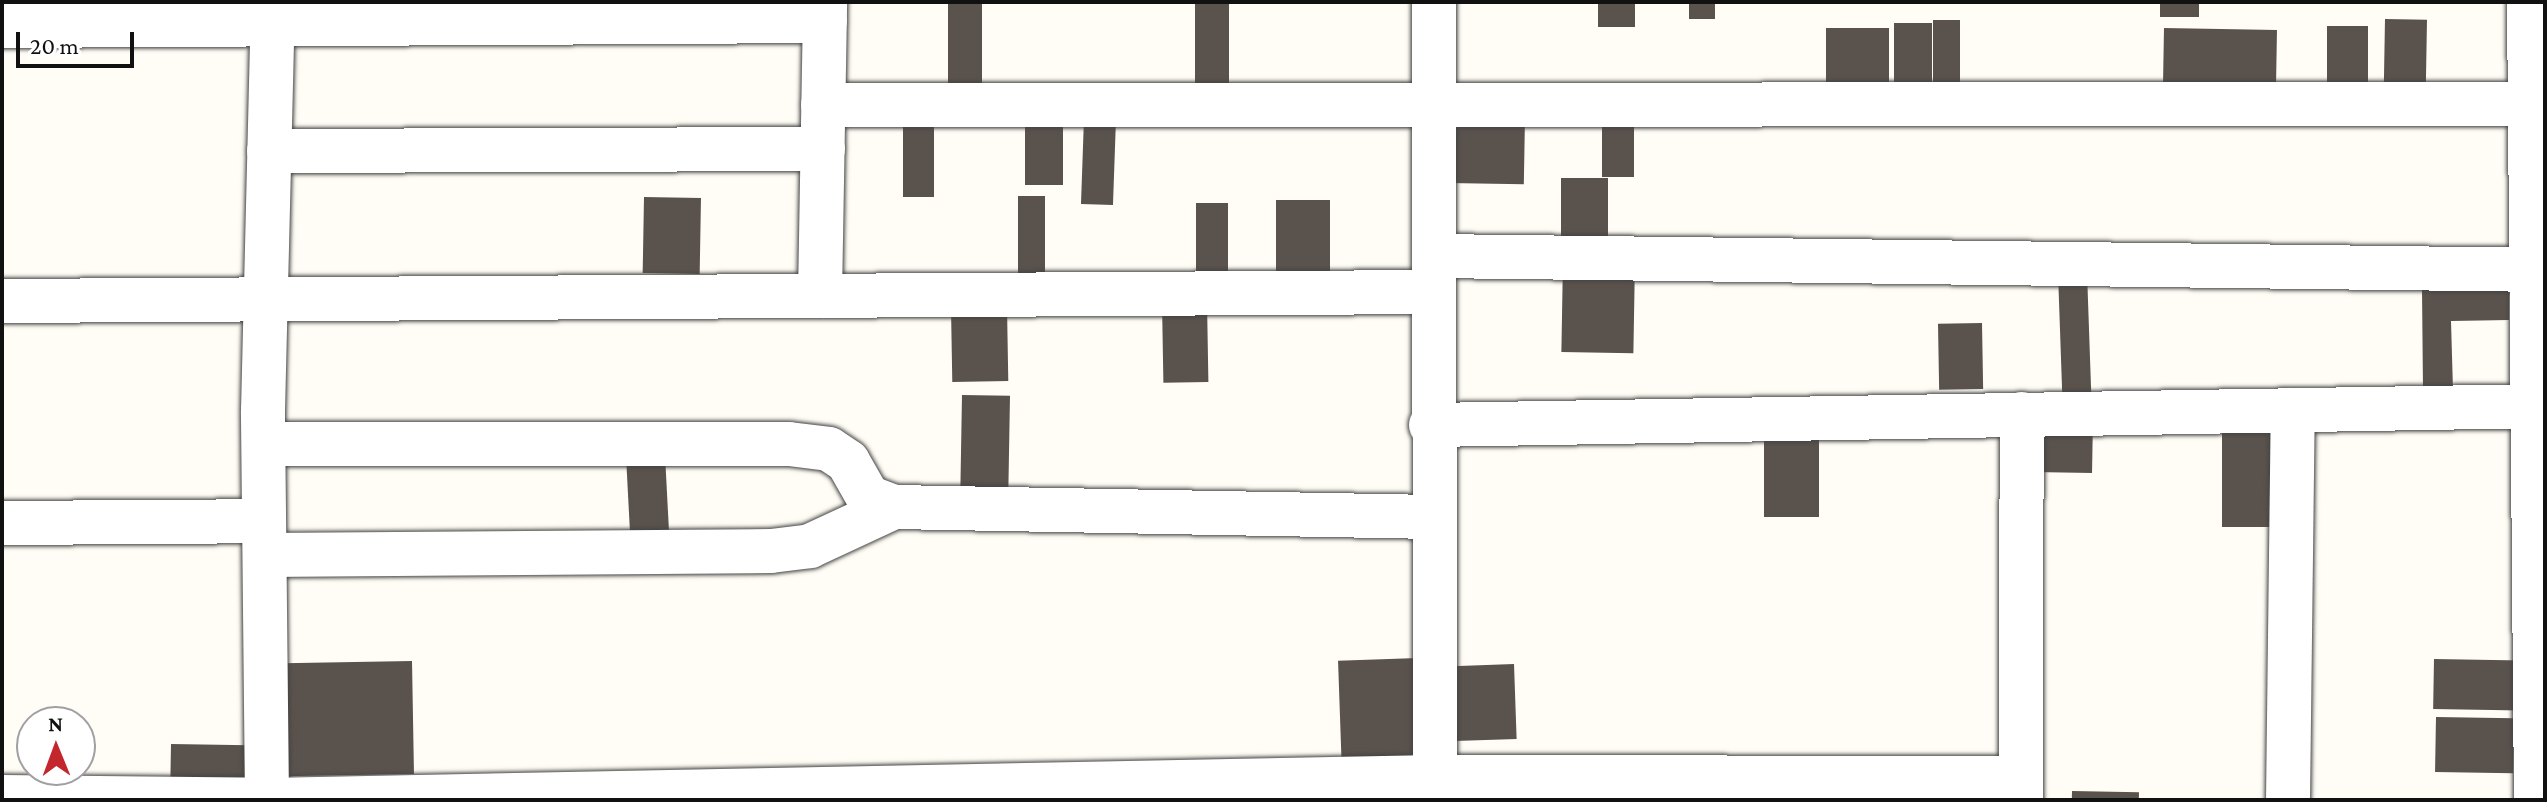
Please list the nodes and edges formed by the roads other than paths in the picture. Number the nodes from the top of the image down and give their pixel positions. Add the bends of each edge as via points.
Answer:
1 (1434, 2) edge
2 (2529, 2) edge
3 (825, 12) edge
4 (272, 14) edge
5 (2, 26) edge
6 (1434, 103) junction
7 (2537, 104) edge
8 (823, 105) junction
9 (823, 149) junction
10 (269, 151) junction
11 (2539, 270) edge
12 (1434, 274) junction
13 (820, 296) junction
14 (266, 299) junction
15 (2, 301) edge
16 (2541, 406) edge
17 (2293, 410) junction
18 (2022, 414) junction
19 (1431, 425) junction
20 (264, 444) junction
21 (894, 507) junction
22 (1432, 517) junction
23 (2, 523) edge
24 (264, 538) junction
25 (2541, 651) edge
26 (1435, 788) edge
27 (2021, 789) edge
28 (2, 797) edge
29 (267, 800) edge
30 (2288, 800) edge
31 (2536, 800) edge

1 - 6 street
2 - 7 street
3 - 4 street
3 - 8 street
4 - 5 street
4 - 10 street
6 - 7 street
6 - 8 street
6 - 12 street
7 - 11 street
8 - 9 street
9 - 10 street
9 - 13 street
10 - 14 street
11 - 12 street
11 - 16 street
12 - 13 street
12 - 19 street
13 - 14 street
14 - 15 street
14 - 20 street
16 - 17 street
16 - 25 street
17 - 18 street
17 - 30 street
18 - 19 street
18 - 27 street
19 - 22 street
20 - 21 street via 789,444 829,449 848,462 868,497
20 - 24 street
21 - 22 street
21 - 24 street via 810,546 771,551
22 - 26 street
23 - 24 street
24 - 29 street
25 - 31 street
26 - 27 street
26 - 29 street
28 - 29 street

